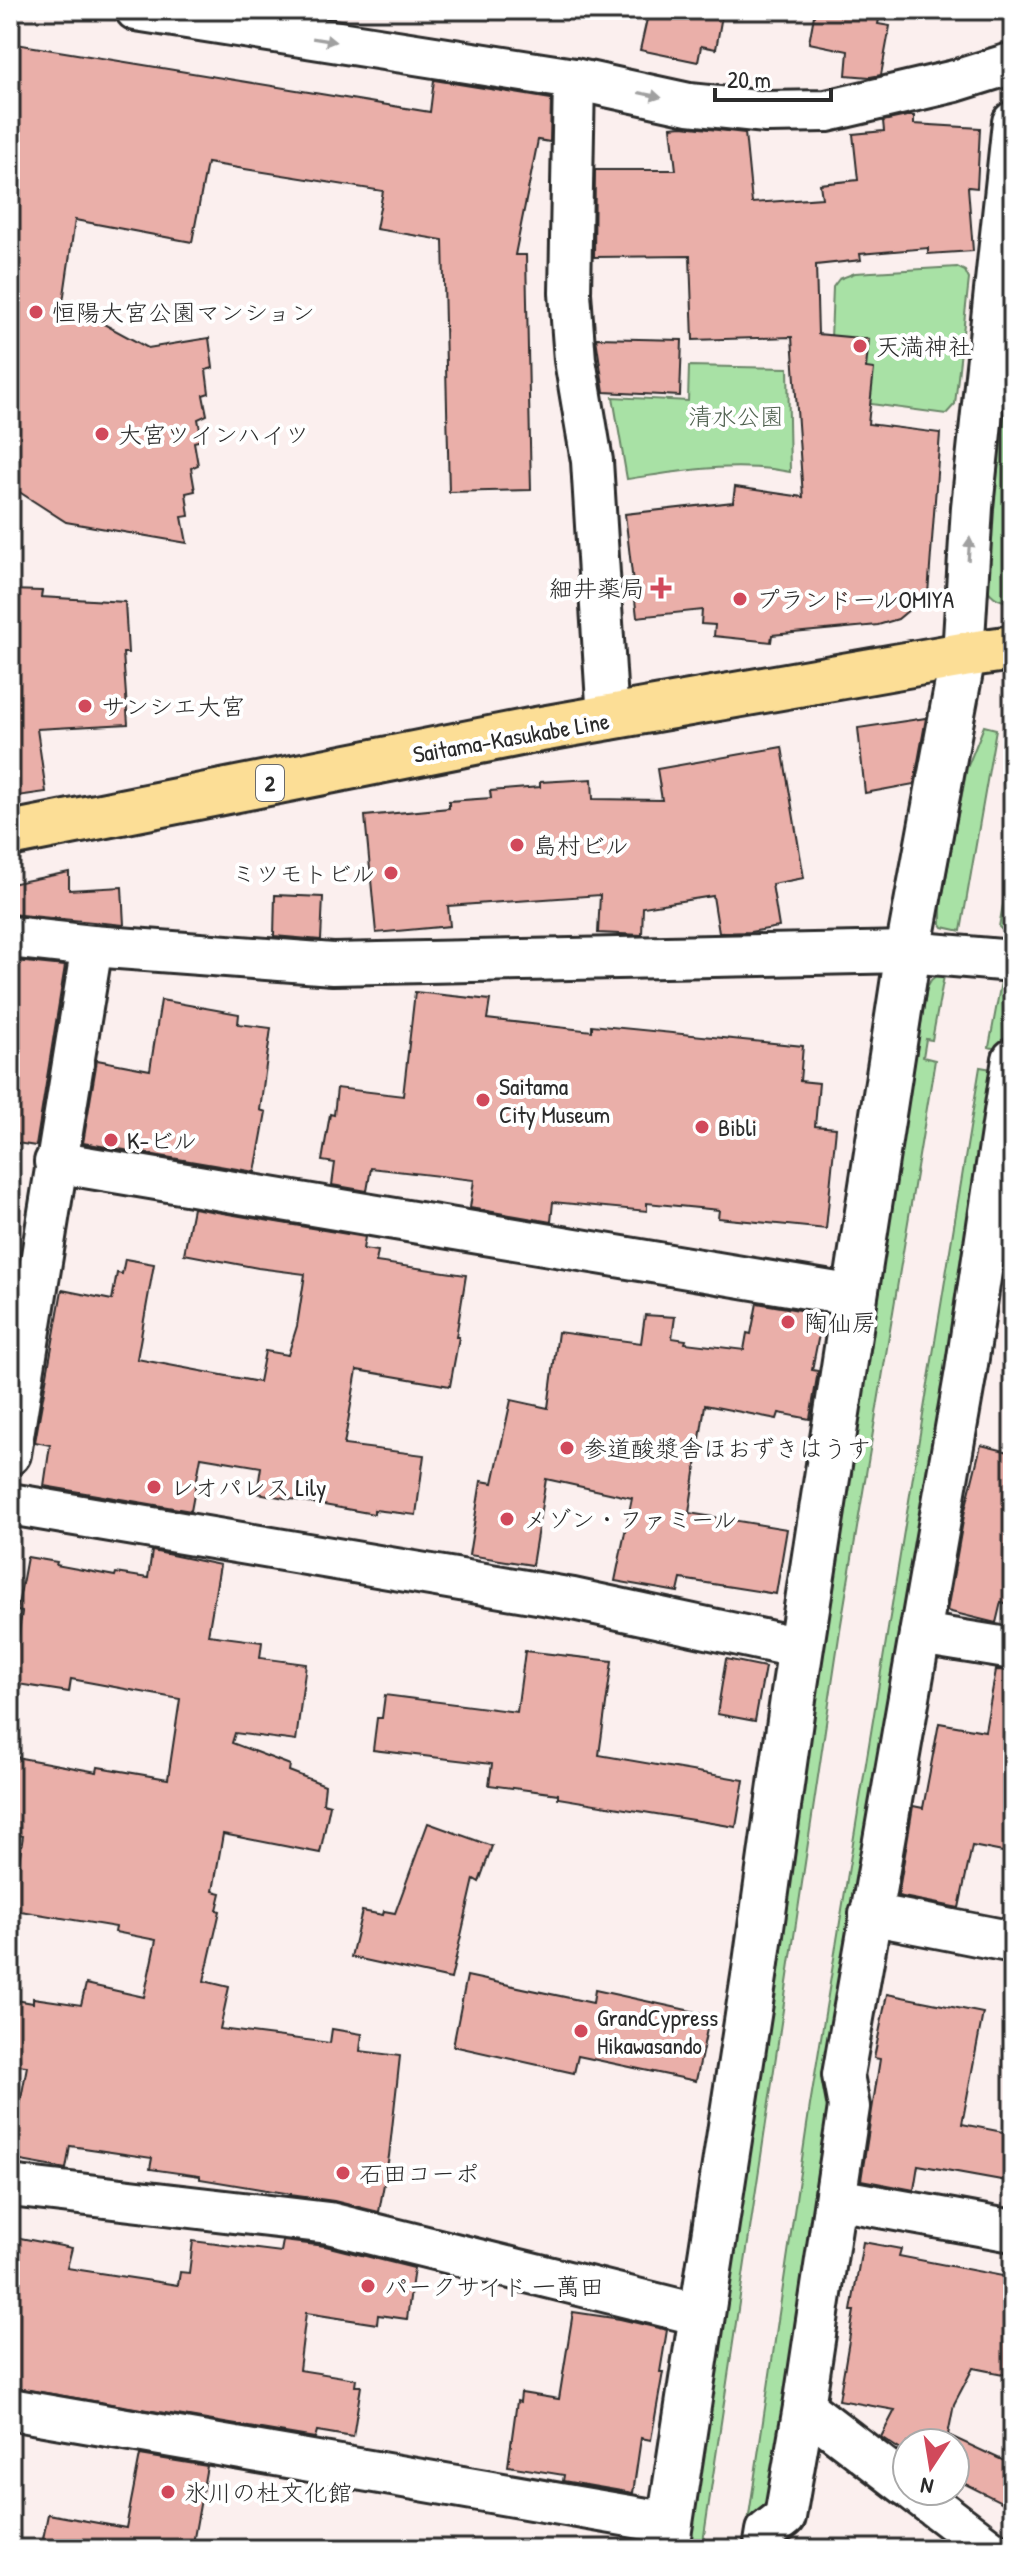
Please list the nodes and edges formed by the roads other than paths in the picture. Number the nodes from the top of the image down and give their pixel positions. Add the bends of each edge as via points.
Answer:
1 (136, 10) edge
2 (221, 17) edge
3 (1013, 63) edge
4 (574, 79) junction
5 (1013, 122) edge
6 (1013, 648) edge
7 (963, 655) junction
8 (608, 719) junction
9 (10, 834) edge
10 (10, 937) edge
11 (92, 946) junction
12 (908, 952) junction
13 (1013, 961) edge
14 (1013, 1059) edge
15 (55, 1162) junction
16 (855, 1296) junction
17 (10, 1454) edge
18 (10, 1504) edge
19 (920, 1634) junction
20 (800, 1648) junction
21 (1013, 1649) edge
22 (870, 1914) junction
23 (1013, 1942) edge
24 (10, 2186) edge
25 (836, 2199) junction
26 (1013, 2231) edge
27 (701, 2315) junction
28 (804, 2407) junction
29 (10, 2409) edge
30 (891, 2474) edge
31 (935, 2507) edge
32 (668, 2536) edge
33 (764, 2549) edge
34 (990, 2549) edge

1 - 2 street
2 -> 4 street
4 -> 3 street via 689,104 766,112 827,111
4 - 8 street via 570,293 592,461
7 -> 5 street via 972,507
6 - 7 main road, Saitama-Kasukabe Line / 2
7 - 8 main road, Saitama-Kasukabe Line / 2
7 - 12 street
8 - 9 main road, Saitama-Kasukabe Line / 2
10 - 11 street
11 - 12 street via 333,964
11 - 15 street
12 - 13 street
12 - 16 street
14 - 19 street
15 - 16 street
15 - 17 street
16 - 20 street
18 - 20 street via 573,1599
19 - 21 street
19 - 22 street
20 - 27 street
22 - 23 street
22 - 25 street via 843,2075 849,2107
24 - 27 street via 329,2223
25 - 26 street
25 - 28 street
27 - 32 street
28 - 30 street
28 - 33 street via 785,2517 767,2531
29 - 32 street
31 - 34 street

